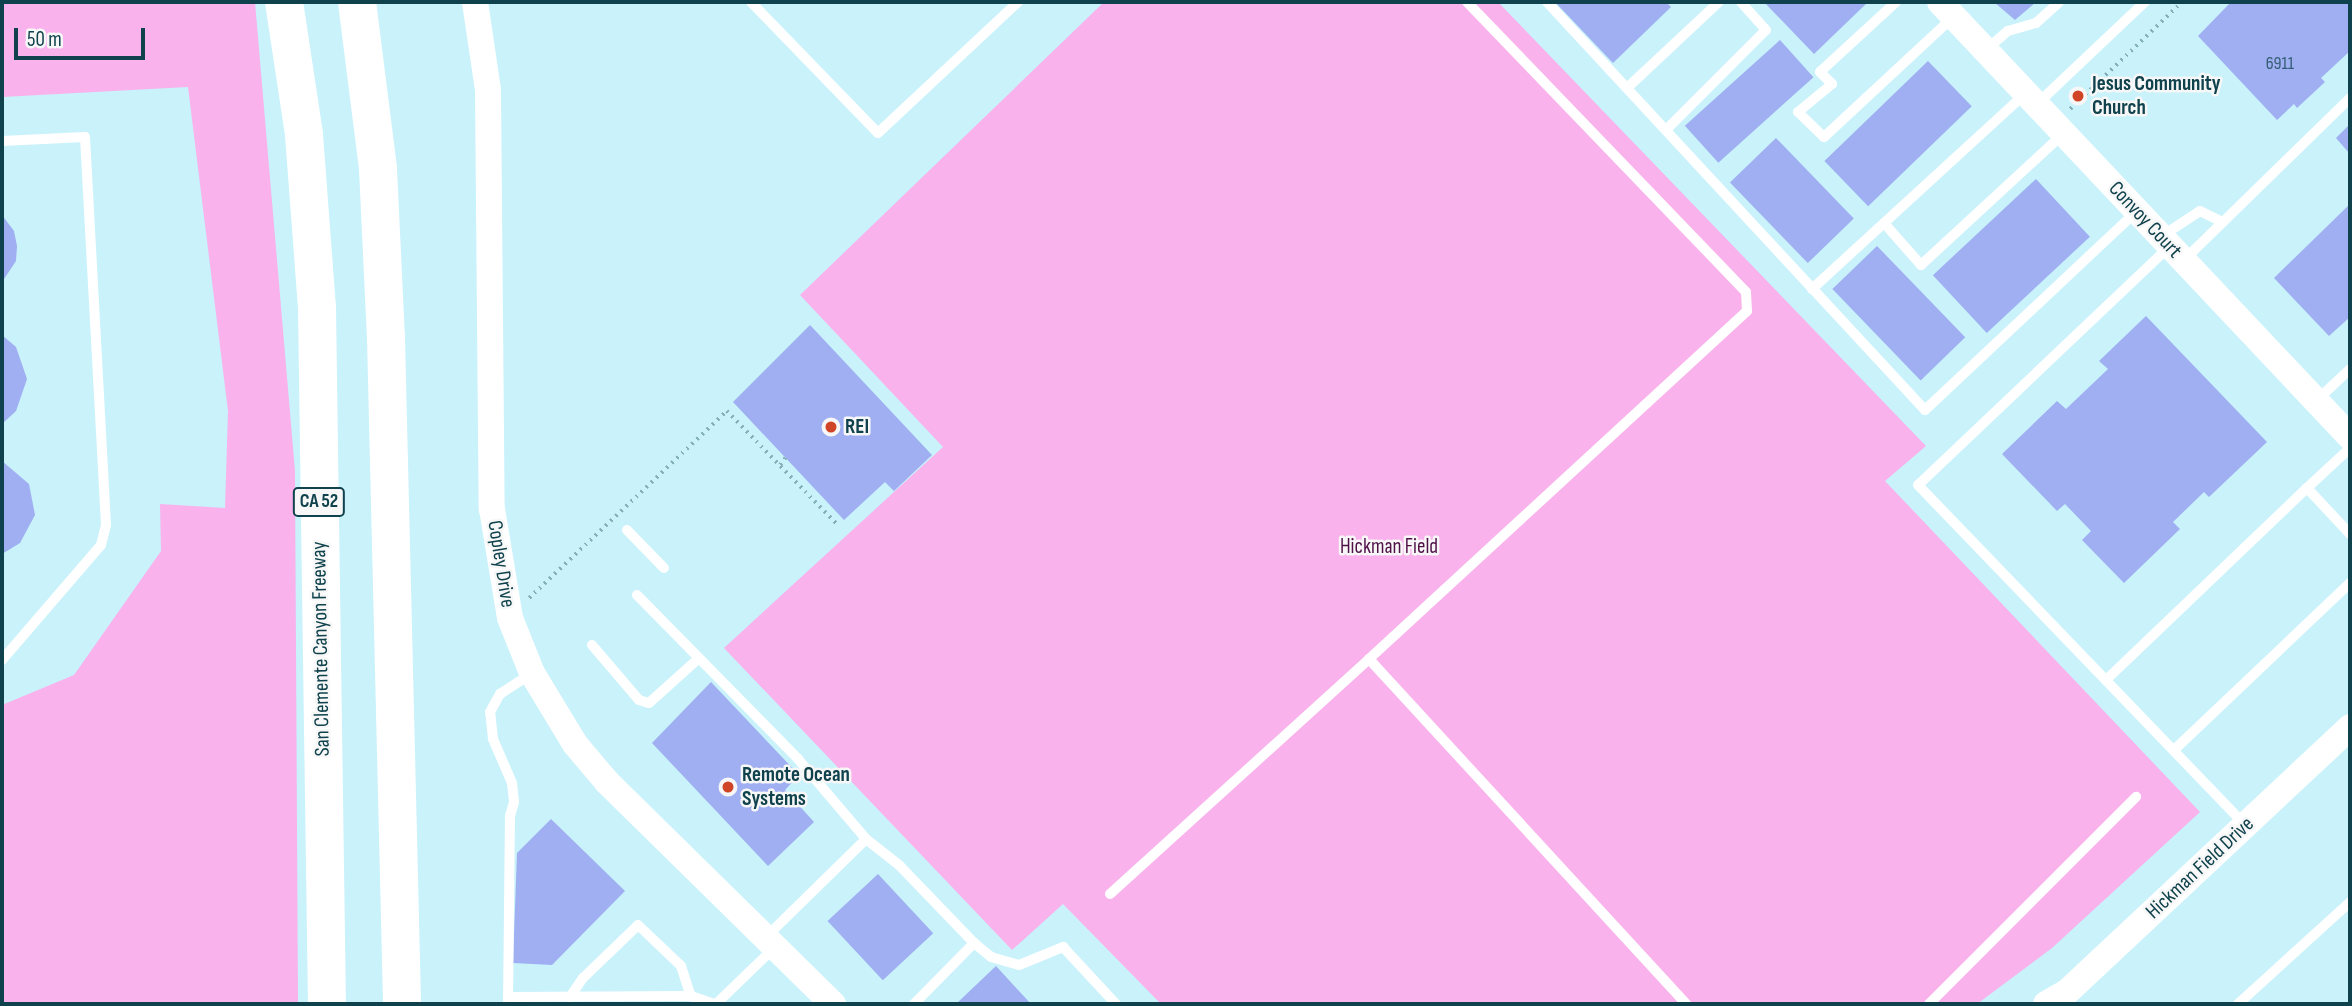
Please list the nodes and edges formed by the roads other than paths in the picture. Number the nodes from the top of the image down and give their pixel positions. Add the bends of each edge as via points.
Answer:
1 (284, 2) edge
2 (357, 2) edge
3 (475, 2) edge
4 (751, 2) edge
5 (1018, 2) edge
6 (1467, 2) edge
7 (1547, 2) edge
8 (1719, 2) edge
9 (1741, 2) edge
10 (1896, 2) edge
11 (2059, 2) edge
12 (2145, 2) edge
13 (1947, 9) edge
14 (1986, 50) junction
15 (1627, 88) junction
16 (2350, 98) edge
17 (2031, 99) junction
18 (1665, 130) junction
19 (2064, 133) junction
20 (2, 141) edge
21 (2137, 211) junction
22 (2223, 222) junction
23 (1884, 223) junction
24 (2171, 248) junction
25 (1812, 289) junction
26 (2350, 369) edge
27 (2316, 401) junction
28 (2350, 437) edge
29 (2350, 448) edge
30 (2307, 488) junction
31 (627, 530) dead end
32 (2350, 534) edge
33 (664, 568) dead end
34 (2350, 583) edge
35 (637, 595) dead end
36 (592, 645) dead end
37 (699, 658) junction
38 (1369, 659) junction
39 (2, 660) edge
40 (532, 673) junction
41 (2106, 680) junction
42 (2350, 727) edge
43 (2174, 750) junction
44 (2136, 797) dead end
45 (2245, 825) junction
46 (866, 839) junction
47 (1110, 894) dead end
48 (2350, 902) edge
49 (770, 942) junction
50 (974, 943) junction
51 (691, 996) junction
52 (570, 997) junction
53 (508, 1001) edge
54 (327, 1004) edge
55 (402, 1004) edge
56 (715, 1004) edge
57 (833, 1004) edge
58 (914, 1004) edge
59 (1116, 1004) edge
60 (1686, 1004) edge
61 (1929, 1004) edge
62 (2046, 1004) edge
63 (2238, 1004) edge

1 - 54 highway, San Clemente Canyon Freeway / CA 52 via 304,135 317,308
2 - 55 highway via 378,169 386,338
3 - 40 street, Copley Drive via 488,90 492,509 508,608
4 - 5 lane via 878,133
6 - 38 lane via 1745,292 1746,311
7 - 15 lane
8 - 15 lane
9 - 18 lane via 1766,30
10 - 13 lane via 1820,72 1832,84 1798,111 1824,137
11 - 14 lane via 2036,23 2008,32
12 - 17 lane
13 - 14 street, Convoy Court
14 - 17 street, Convoy Court
15 - 18 lane
16 - 22 lane
17 - 19 street, Convoy Court
17 - 23 lane
18 - 25 lane
19 - 21 street, Convoy Court
19 - 23 lane via 1921,265
20 - 39 lane via 85,137 106,525 101,545
21 - 24 street, Convoy Court
21 - 25 lane via 1925,410
22 - 24 lane
22 - 24 lane via 2200,211
23 - 25 lane
24 - 27 street, Convoy Court
24 - 41 lane via 1918,485
26 - 27 lane
27 - 28 street, Convoy Court
29 - 30 lane
30 - 32 lane
30 - 41 lane
31 - 33 lane
34 - 43 lane
35 - 37 lane
36 - 37 lane via 639,700 649,703
37 - 46 lane via 797,759
38 - 47 lane
38 - 60 lane
40 - 49 street, Copley Drive via 575,744 607,782
40 - 53 lane via 500,694 490,712 493,739 512,783 514,802 510,817
41 - 43 lane
42 - 45 street, Hickman Field Drive
43 - 45 lane
44 - 61 lane
45 - 62 street, Hickman Field Drive via 2067,992
46 - 49 lane
46 - 50 lane via 899,865
48 - 63 lane
49 - 56 lane
49 - 57 street, Copley Drive
50 - 58 lane
50 - 59 lane via 991,957 1019,965 1063,947
51 - 52 lane
51 - 52 lane via 681,966 638,925 583,978
51 - 56 lane
52 - 53 lane

